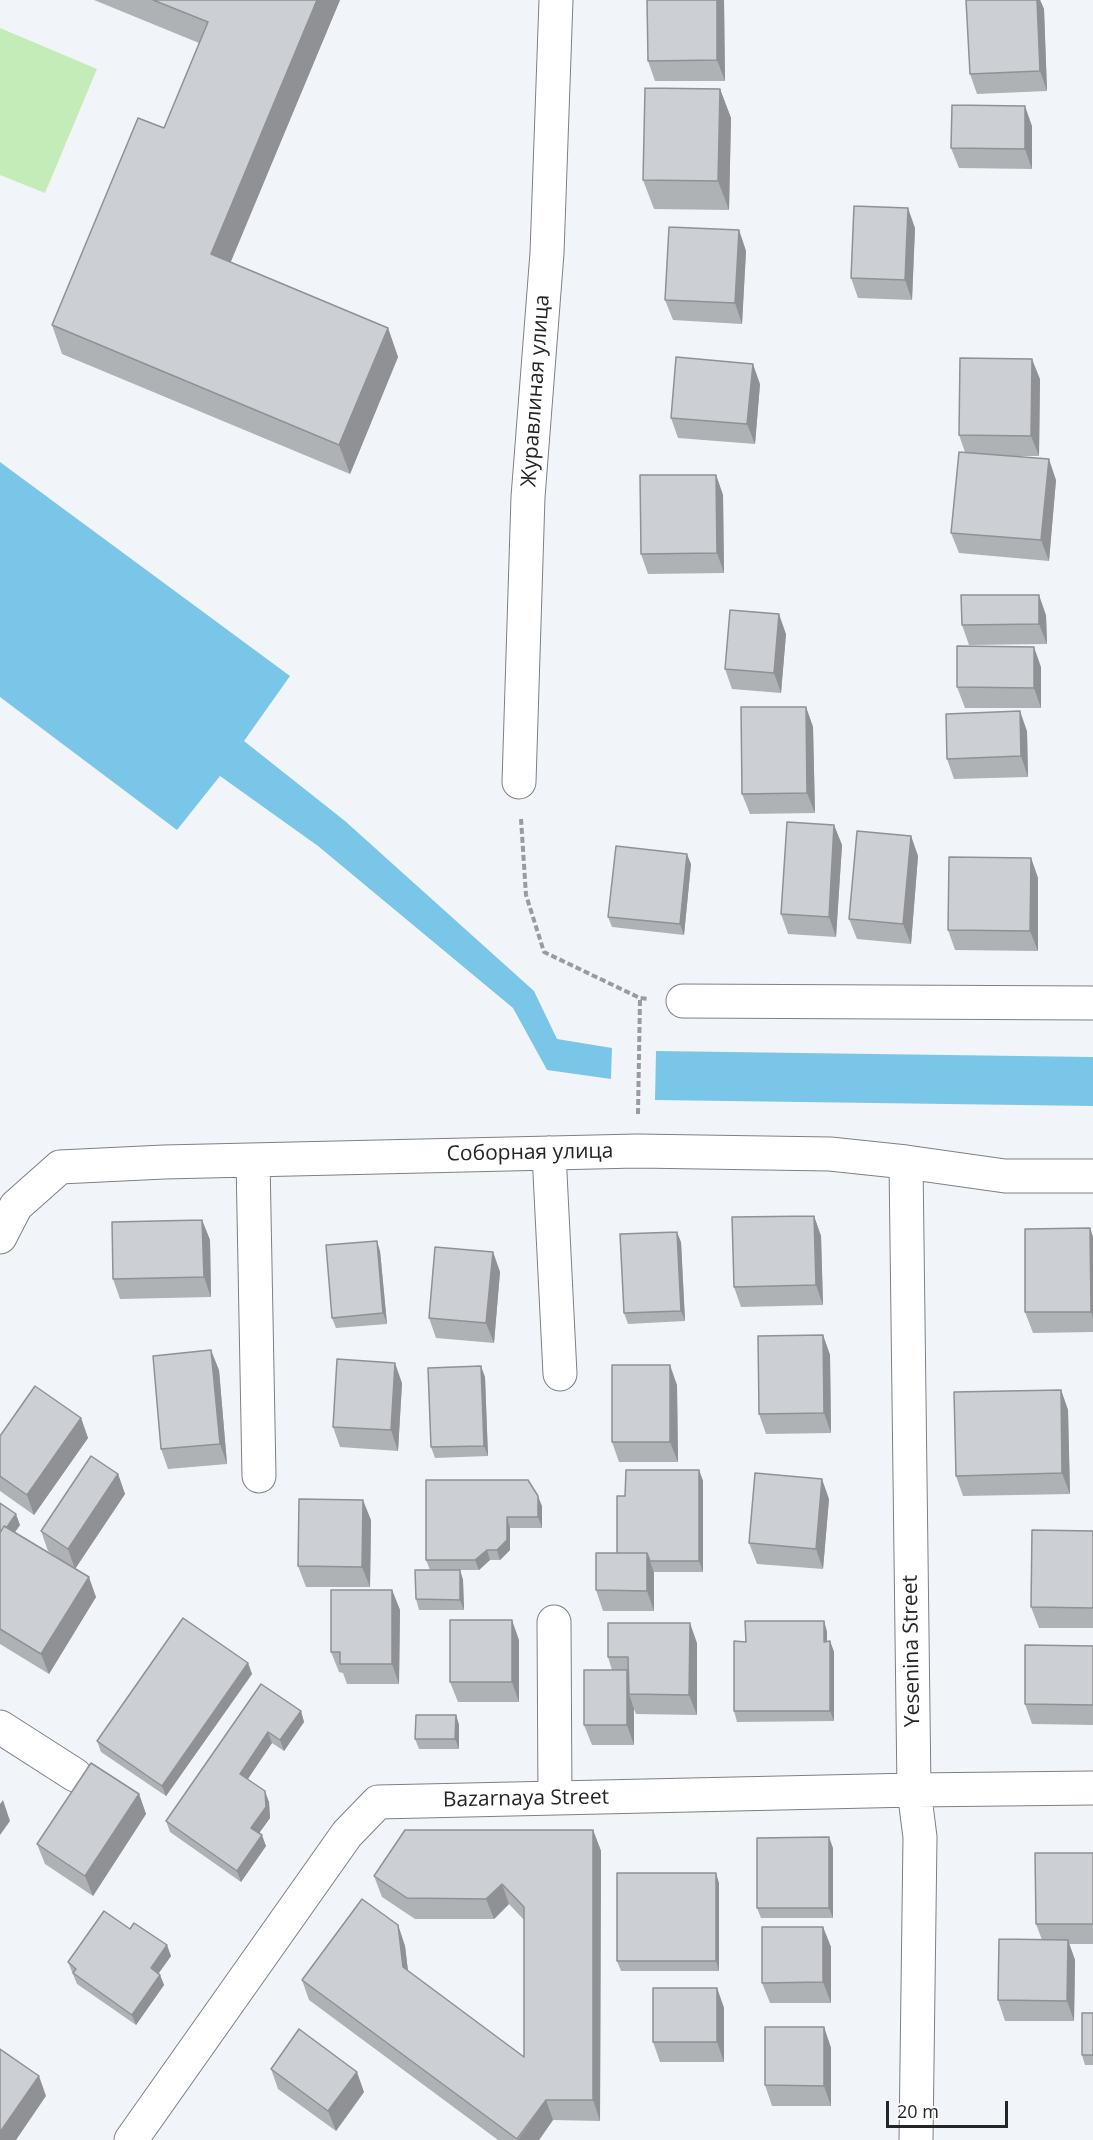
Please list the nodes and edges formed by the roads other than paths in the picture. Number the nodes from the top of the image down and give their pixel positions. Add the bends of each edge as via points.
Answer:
1 (555, 0) edge
2 (519, 782) road end
3 (683, 1001) road end
4 (1093, 1003) edge
5 (549, 1153) junction
6 (253, 1160) junction
7 (906, 1162) junction
8 (1093, 1176) edge
9 (8, 1201) edge
10 (0, 1238) edge
11 (560, 1374) dead end
12 (258, 1476) dead end
13 (554, 1622) dead end
14 (0, 1727) edge
15 (75, 1774) dead end
16 (1093, 1788) edge
17 (914, 1790) junction
18 (555, 1798) junction
19 (131, 2140) edge
20 (916, 2140) edge

1 - 2 street, Журавлиная улица via 547,254 528,497
3 - 4 street
5 - 6 street, Соборная улица
5 - 7 street, Соборная улица via 830,1154
5 - 11 street
6 - 9 street, Соборная улица via 60,1167
6 - 12 street
7 - 8 street, Соборная улица via 1005,1176
7 - 17 street, Yesenina Street
9 - 10 street, Соборная улица
13 - 18 street
14 - 15 street
16 - 17 street, Bazarnaya Street
17 - 18 street, Bazarnaya Street
17 - 20 street, Yesenina Street via 920,1837
18 - 19 street, Bazarnaya Street via 378,1803 347,1834

